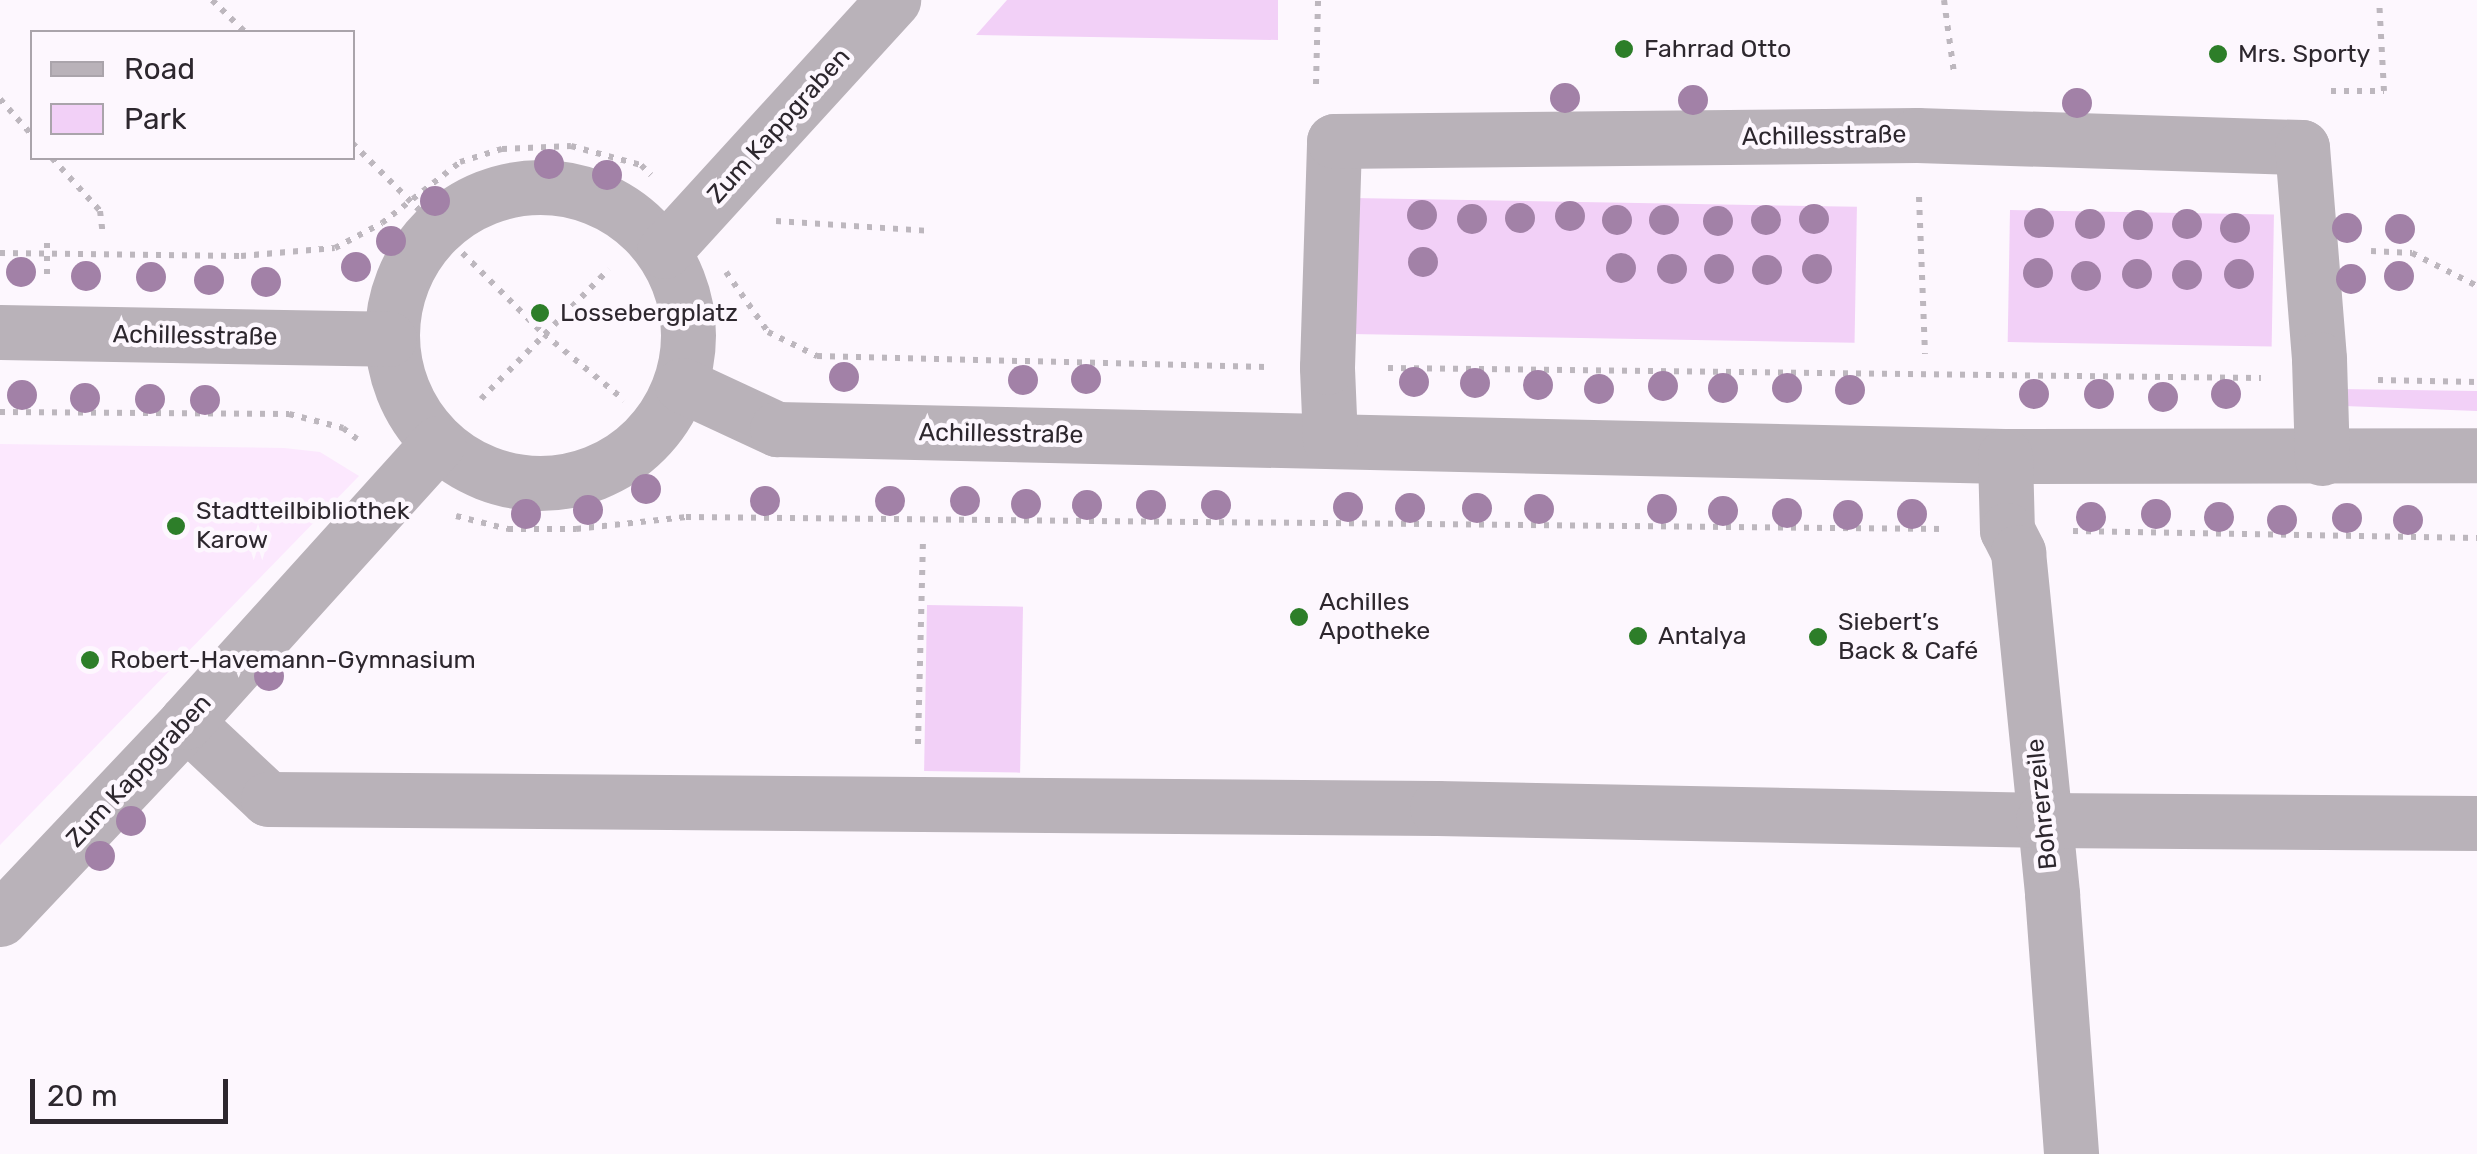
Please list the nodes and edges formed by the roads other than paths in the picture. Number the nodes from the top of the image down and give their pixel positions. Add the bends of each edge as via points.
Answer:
1 (893, 0) edge
2 (678, 235) junction
3 (0, 332) edge
4 (389, 339) junction
5 (672, 404) junction
6 (1330, 440) junction
7 (2477, 455) edge
8 (2005, 456) junction
9 (2322, 458) junction
10 (422, 460) junction
11 (186, 722) junction
12 (2043, 820) junction
13 (2477, 823) edge
14 (0, 918) edge
15 (2072, 1154) edge

1 - 2 street, Zum Kappgraben
2 - 4 street via 580,191 528,186 421,215
2 - 5 street via 690,339
3 - 4 street, Achillesstraße
4 - 10 street
5 - 6 street, Achillesstraße via 778,429
5 - 10 street via 614,466 552,486
6 - 8 street, Achillesstraße
6 - 9 street, Achillesstraße via 1334,141 1937,136 2302,147
7 - 9 street, Achillesstraße
8 - 9 street, Achillesstraße
8 - 12 street, Bohrerzeile
10 - 11 street, Zum Kappgraben
11 - 12 street via 268,799
11 - 14 street, Zum Kappgraben
12 - 13 street
12 - 15 street, Bohrerzeile

